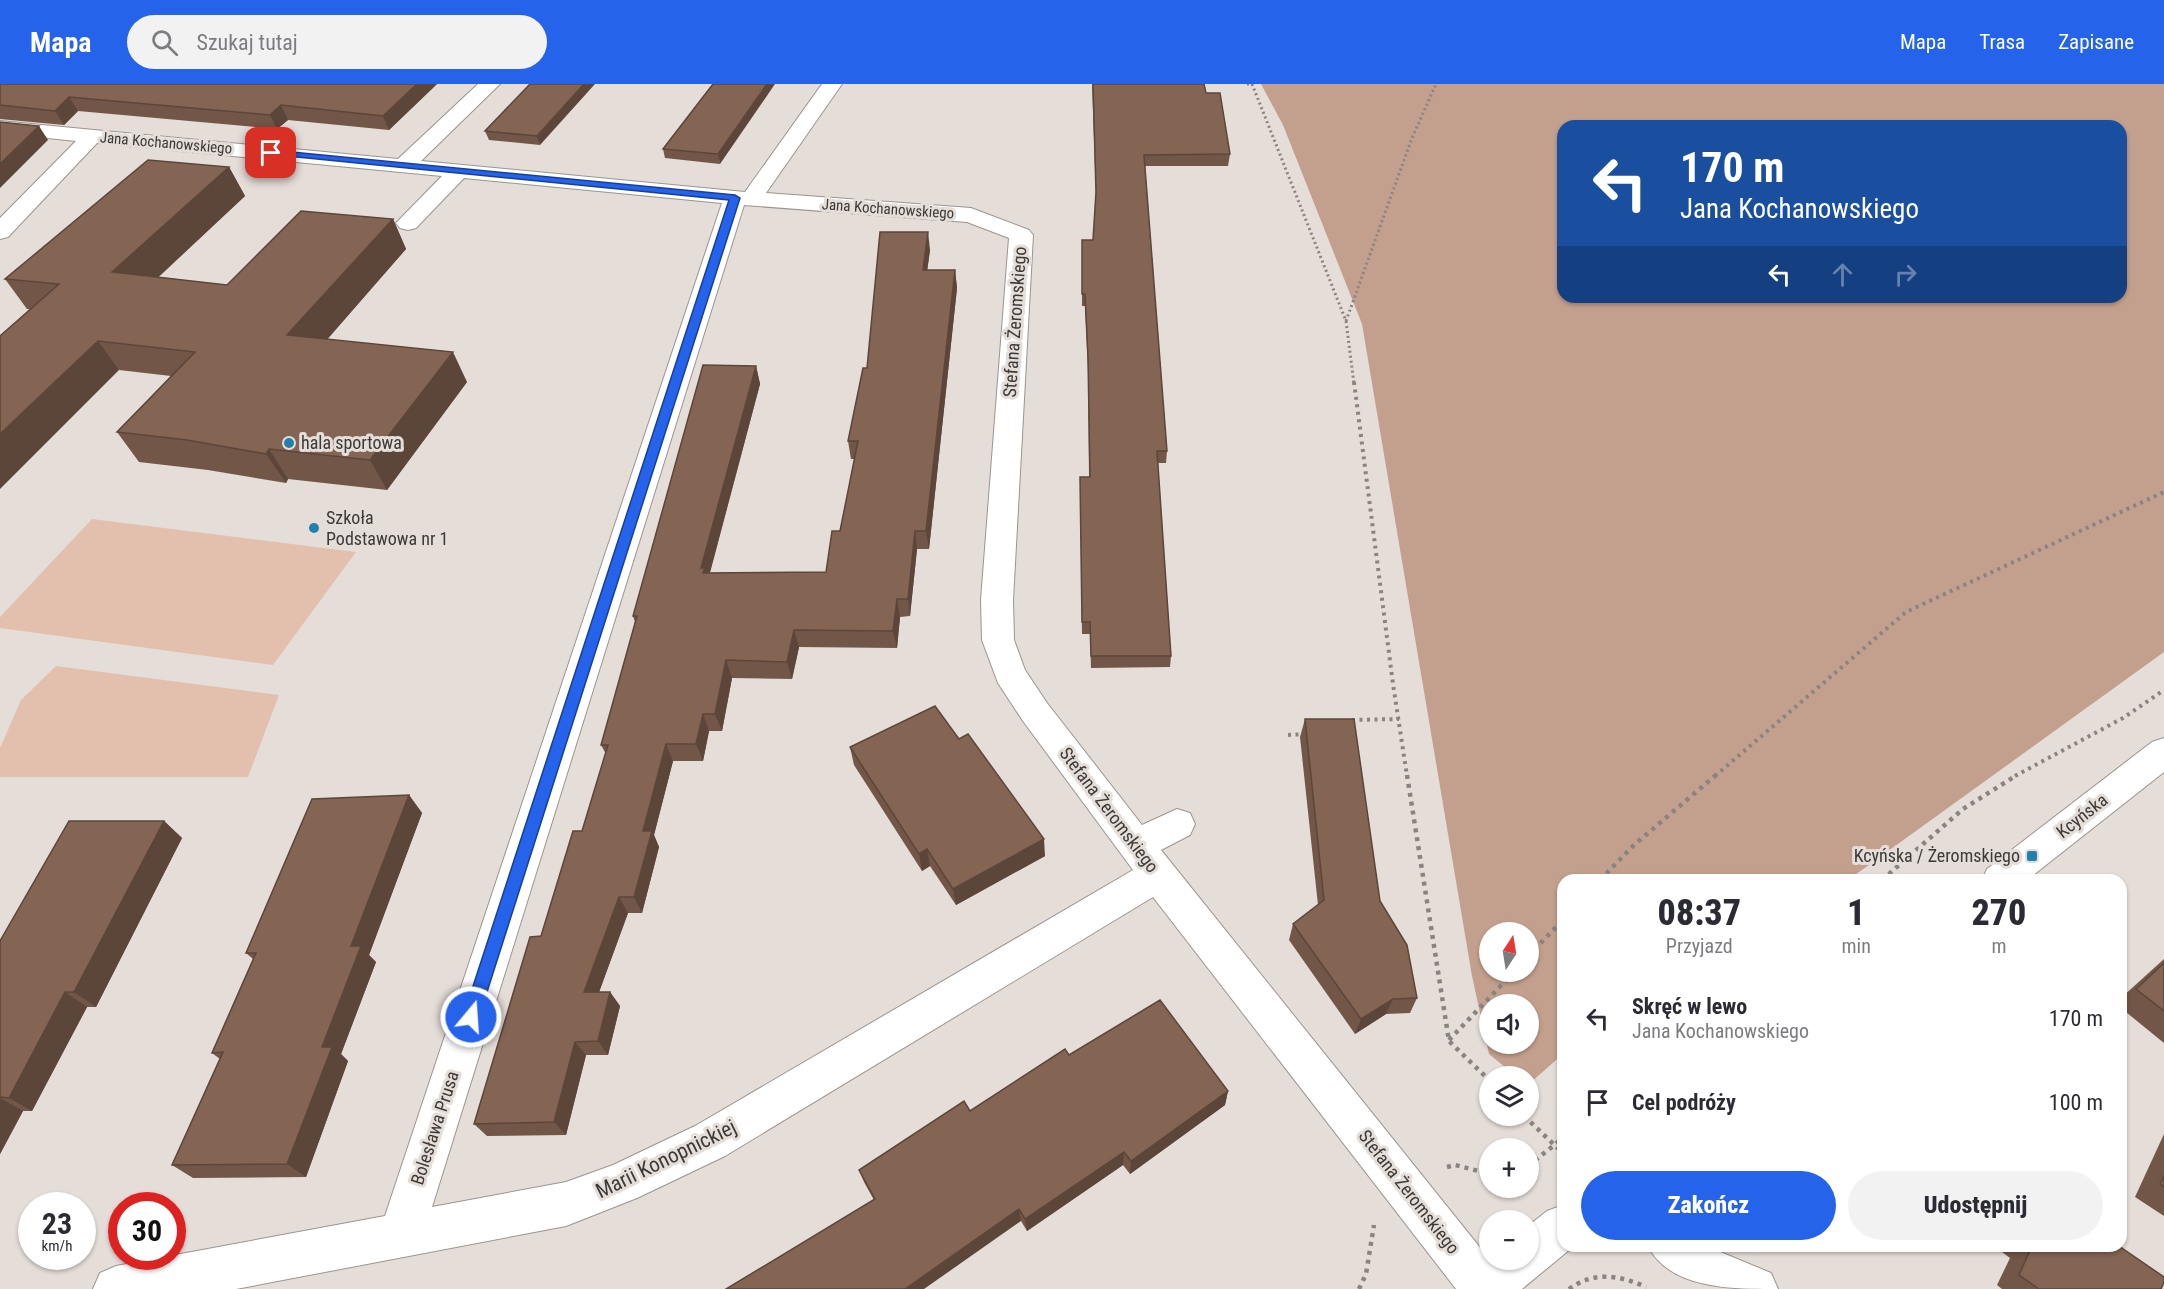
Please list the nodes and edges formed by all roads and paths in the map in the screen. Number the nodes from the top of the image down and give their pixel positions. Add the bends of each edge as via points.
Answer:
1 (490, 84) edge
2 (832, 84) edge
3 (1247, 84) edge
4 (1252, 84) edge
5 (1436, 84) edge
6 (0, 127) edge
7 (92, 136) junction
8 (405, 165) junction
9 (459, 171) junction
10 (743, 199) junction
11 (408, 223) dead end
12 (0, 232) edge
13 (1021, 235) joint
14 (1346, 321) junction
15 (2164, 492) edge
16 (2164, 690) edge
17 (1399, 719) junction
18 (1347, 720) edge
19 (1313, 734) edge
20 (1288, 735) dead end
21 (2164, 753) edge
22 (1178, 824) dead end
23 (1147, 860) junction
24 (1606, 874) edge
25 (1889, 874) edge
26 (2008, 874) edge
27 (1557, 926) edge
28 (1539, 945) edge
29 (1505, 982) edge
30 (1449, 1041) junction
31 (1479, 1070) edge
32 (1534, 1126) edge
33 (1557, 1143) edge
34 (1554, 1145) junction
35 (1557, 1148) edge
36 (1539, 1157) edge
37 (1557, 1232) edge
38 (401, 1236) junction
39 (1539, 1246) edge
40 (1677, 1252) edge
41 (1510, 1270) edge
42 (116, 1289) edge
43 (1486, 1289) edge
44 (1569, 1289) edge
45 (1651, 1289) edge
46 (1755, 1289) edge

1 - 8 street
2 - 10 street
3 - 4 path
4 - 14 path
5 - 14 path via 1412,138
6 - 7 street, Jana Kochanowskiego
7 - 8 street, Jana Kochanowskiego
7 - 12 street
8 - 9 street, Jana Kochanowskiego
9 - 10 street, Jana Kochanowskiego
9 - 11 street
10 - 13 street, Jana Kochanowskiego via 970,215
10 - 38 street, Bolesława Prusa
13 - 23 street, Stefana Żeromskiego via 997,600 998,640 1010,674
14 - 17 path
15 - 24 path via 1906,612 1634,845
16 - 25 path via 2083,741 1990,790
17 - 18 path
17 - 30 path
19 - 20 path
21 - 26 street, Kcyńska
22 - 23 street, Marii Konopnickiej
23 - 38 street, Marii Konopnickiej via 710,1141 622,1183 566,1204
23 - 43 street, Stefana Żeromskiego
27 - 28 path
29 - 30 path
30 - 31 path
32 - 34 path
33 - 34 path
34 - 35 path
34 - 36 path
37 - 39 street
38 - 42 street, Marii Konopnickiej
40 - 46 street via 1686,1260
41 - 43 street
44 - 45 path via 1577,1282 1602,1274

